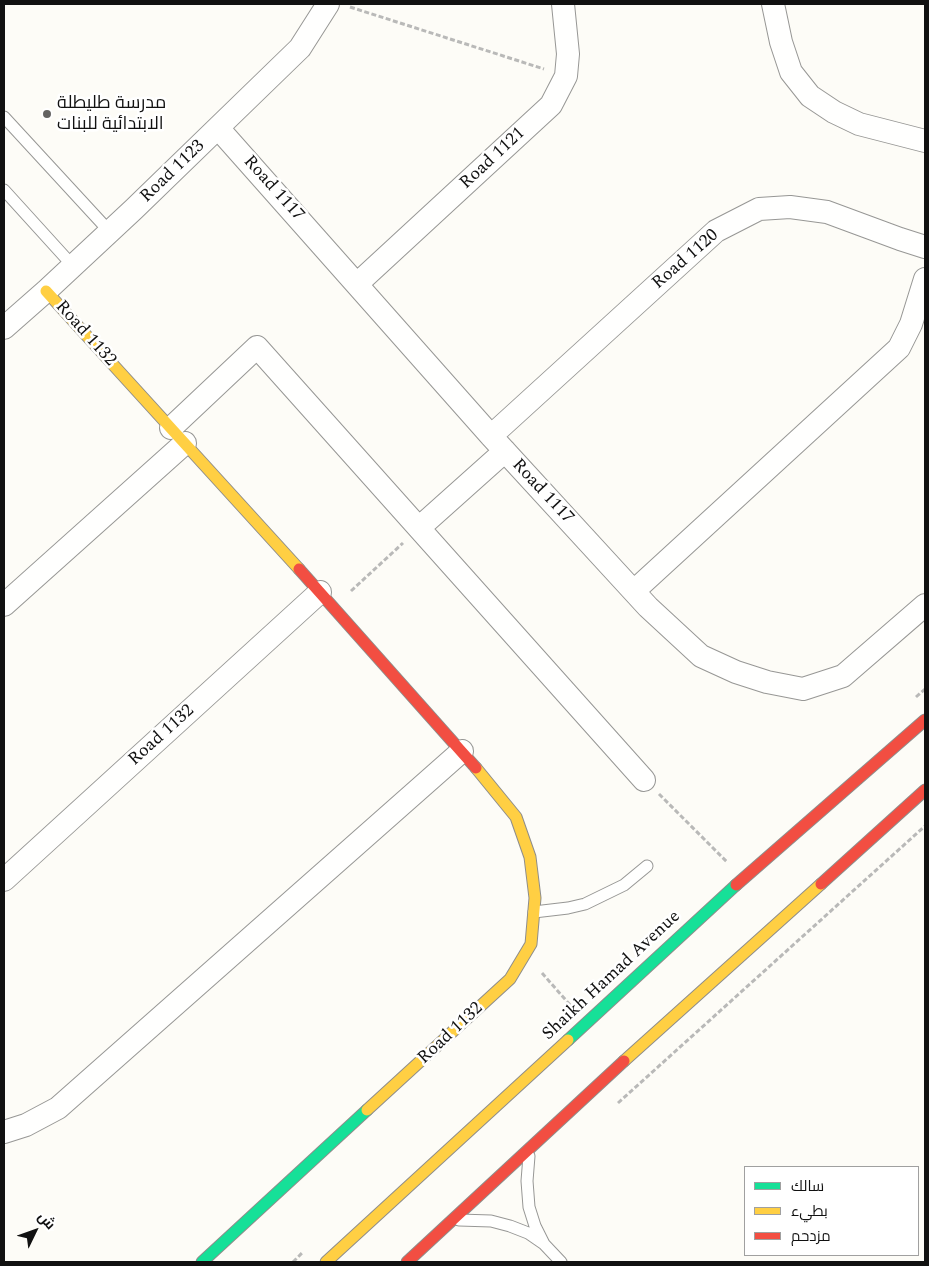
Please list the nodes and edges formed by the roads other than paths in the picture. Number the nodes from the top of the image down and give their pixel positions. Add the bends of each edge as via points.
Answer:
1 (562, 4) edge
2 (772, 4) edge
3 (339, 5) edge
4 (4, 117) edge
5 (218, 128) junction
6 (925, 141) edge
7 (4, 190) edge
8 (110, 232) junction
9 (925, 247) edge
10 (72, 266) junction
11 (925, 279) edge
12 (358, 284) junction
13 (46, 291) junction
14 (4, 328) edge
15 (178, 435) junction
16 (498, 443) junction
17 (420, 527) junction
18 (634, 591) junction
19 (327, 599) junction
20 (4, 605) edge
21 (925, 605) edge
22 (925, 720) edge
23 (462, 751) junction
24 (644, 780) road end
25 (925, 790) edge
26 (648, 866) dead end
27 (4, 880) edge
28 (534, 912) junction
29 (4, 1132) edge
30 (530, 1148) junction
31 (453, 1220) junction
32 (544, 1244) junction
33 (202, 1262) edge
34 (326, 1262) edge
35 (407, 1262) edge
36 (560, 1262) edge

1 - 12 street, Road 1121 via 568,54 566,76 551,105
2 - 6 street via 791,72 810,96 859,124
3 - 5 street, Road 1123
4 - 8 lane
5 - 8 street, Road 1123
5 - 12 street, Road 1117
7 - 10 lane
8 - 10 street, Road 1123
9 - 16 street, Road 1120 via 827,212 790,207 760,209 716,231
10 - 13 street, Road 1123
11 - 18 street via 911,324 899,348
12 - 16 street, Road 1117
13 - 14 street, Road 1123
13 - 15 main road, Road 1132
15 - 17 street via 257,347
15 - 19 main road, Road 1132
15 - 20 street
16 - 17 street, Road 1120
16 - 18 street, Road 1117
17 - 24 street
18 - 21 street, Road 1117 via 701,656 759,680 803,689 843,676
19 - 23 main road, Road 1132
19 - 27 street, Road 1132
22 - 34 main road, Shaikh Hamad Avenue via 732,889
23 - 28 main road, Road 1132 via 516,817 530,857
23 - 29 street via 58,1108 26,1125
25 - 30 main road
26 - 28 lane via 624,885 592,901
28 - 33 main road, Road 1132 via 531,944 510,979
30 - 31 main road
30 - 32 lane via 527,1181 530,1207
31 - 32 lane via 472,1219 510,1226
31 - 35 main road
32 - 36 lane

